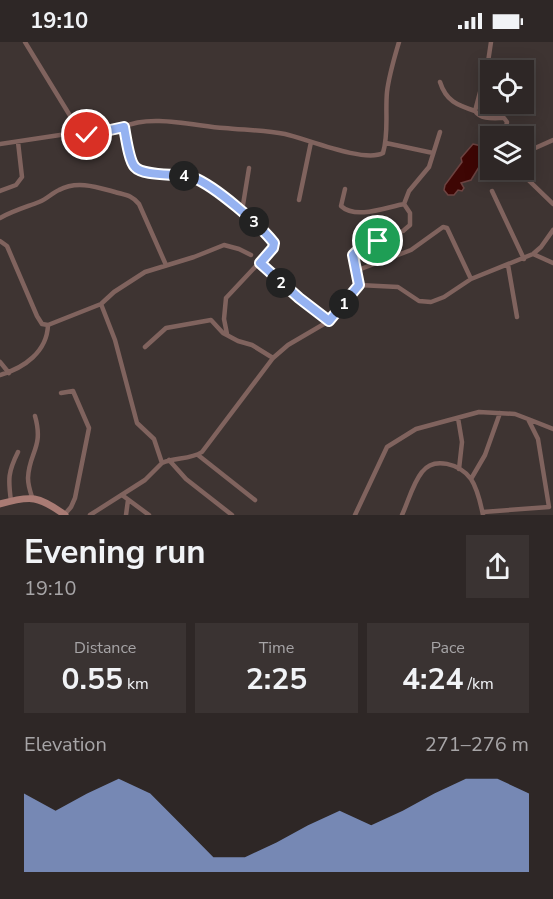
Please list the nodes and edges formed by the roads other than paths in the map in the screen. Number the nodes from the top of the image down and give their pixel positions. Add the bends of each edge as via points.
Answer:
1 (25, 42) edge
2 (399, 42) edge
3 (490, 42) edge
4 (440, 82) dead end
5 (475, 111) junction
6 (506, 126) edge
7 (124, 127) junction
8 (80, 132) junction
9 (440, 132) dead end
10 (553, 140) edge
11 (18, 142) junction
12 (310, 142) junction
13 (386, 142) junction
14 (0, 144) edge
15 (534, 149) edge
16 (433, 153) junction
17 (88, 154) dead end
18 (249, 168) dead end
19 (528, 180) edge
20 (345, 189) dead end
21 (0, 191) edge
22 (492, 191) dead end
23 (299, 200) dead end
24 (404, 204) junction
25 (553, 204) edge
26 (242, 211) junction
27 (0, 218) edge
28 (553, 230) edge
29 (0, 241) edge
30 (533, 254) junction
31 (251, 255) dead end
32 (524, 259) junction
33 (260, 263) junction
34 (553, 263) edge
35 (165, 265) junction
36 (508, 265) junction
37 (357, 270) junction
38 (471, 279) junction
39 (359, 285) junction
40 (101, 304) junction
41 (517, 317) dead end
42 (329, 321) junction
43 (48, 324) junction
44 (227, 334) junction
45 (145, 347) dead end
46 (273, 358) junction
47 (0, 362) edge
48 (9, 372) junction
49 (0, 375) edge
50 (61, 393) dead end
51 (500, 413) junction
52 (35, 416) dead end
53 (458, 418) junction
54 (528, 419) junction
55 (553, 429) edge
56 (18, 452) dead end
57 (198, 455) junction
58 (169, 459) junction
59 (162, 463) junction
60 (459, 469) junction
61 (471, 479) junction
62 (122, 495) junction
63 (32, 497) junction
64 (128, 500) junction
65 (255, 500) dead end
66 (11, 501) junction
67 (0, 504) edge
68 (549, 507) junction
69 (483, 514) edge
70 (65, 515) edge
71 (90, 515) edge
72 (126, 515) edge
73 (149, 515) edge
74 (232, 515) edge
75 (355, 515) edge
76 (402, 515) edge
77 (551, 515) edge

1 - 8 street
2 - 13 street via 390,69
3 - 5 street
4 - 5 street via 446,97
5 - 6 street via 484,117 504,118
7 - 8 street via 95,135
7 - 12 street via 133,122 169,122 270,132
7 - 26 street via 134,166 139,170 196,179
8 - 11 street
8 - 17 street
9 - 16 street
10 - 15 street
11 - 14 street
11 - 21 street via 22,177 16,185
12 - 13 street via 376,157 383,153
12 - 23 street
13 - 16 street
16 - 24 street via 429,168 409,191
18 - 26 street
19 - 25 street
20 - 24 street via 341,206 344,210 357,213
22 - 32 street
24 - 37 street via 410,213 410,225 357,251 353,262
26 - 33 street via 274,243
27 - 35 street via 71,186 90,186 127,195 139,204
28 - 30 street
29 - 43 street via 7,246 37,316 42,324
30 - 32 street
30 - 34 street
31 - 35 street via 224,245
32 - 36 street
33 - 42 street
33 - 44 street via 226,298
35 - 40 street via 134,278
36 - 38 street
36 - 41 street
37 - 38 street via 411,250 447,228
37 - 39 street
38 - 39 street via 431,302 419,301 398,287
39 - 42 street
40 - 43 street
40 - 59 street via 137,423 154,439
42 - 46 street
43 - 48 street via 48,334 31,360
44 - 45 street via 211,320 203,320 166,328
44 - 46 street
46 - 57 street
47 - 48 street
48 - 49 street
50 - 70 street via 73,392 89,428 75,498
51 - 53 street via 479,412
51 - 54 street
51 - 61 street via 485,455
52 - 63 street via 38,445 28,479
53 - 60 street via 462,442
53 - 75 street via 416,429 387,447
54 - 55 street
54 - 68 street via 538,439
56 - 66 street via 9,470
57 - 58 street
57 - 65 street
58 - 59 street
58 - 74 street
59 - 62 street
60 - 61 street
60 - 76 street via 448,463 428,465
61 - 69 street
62 - 64 street
62 - 71 street
63 - 66 street
63 - 70 street
64 - 72 street
64 - 73 street
66 - 67 street
68 - 69 street
68 - 77 street

